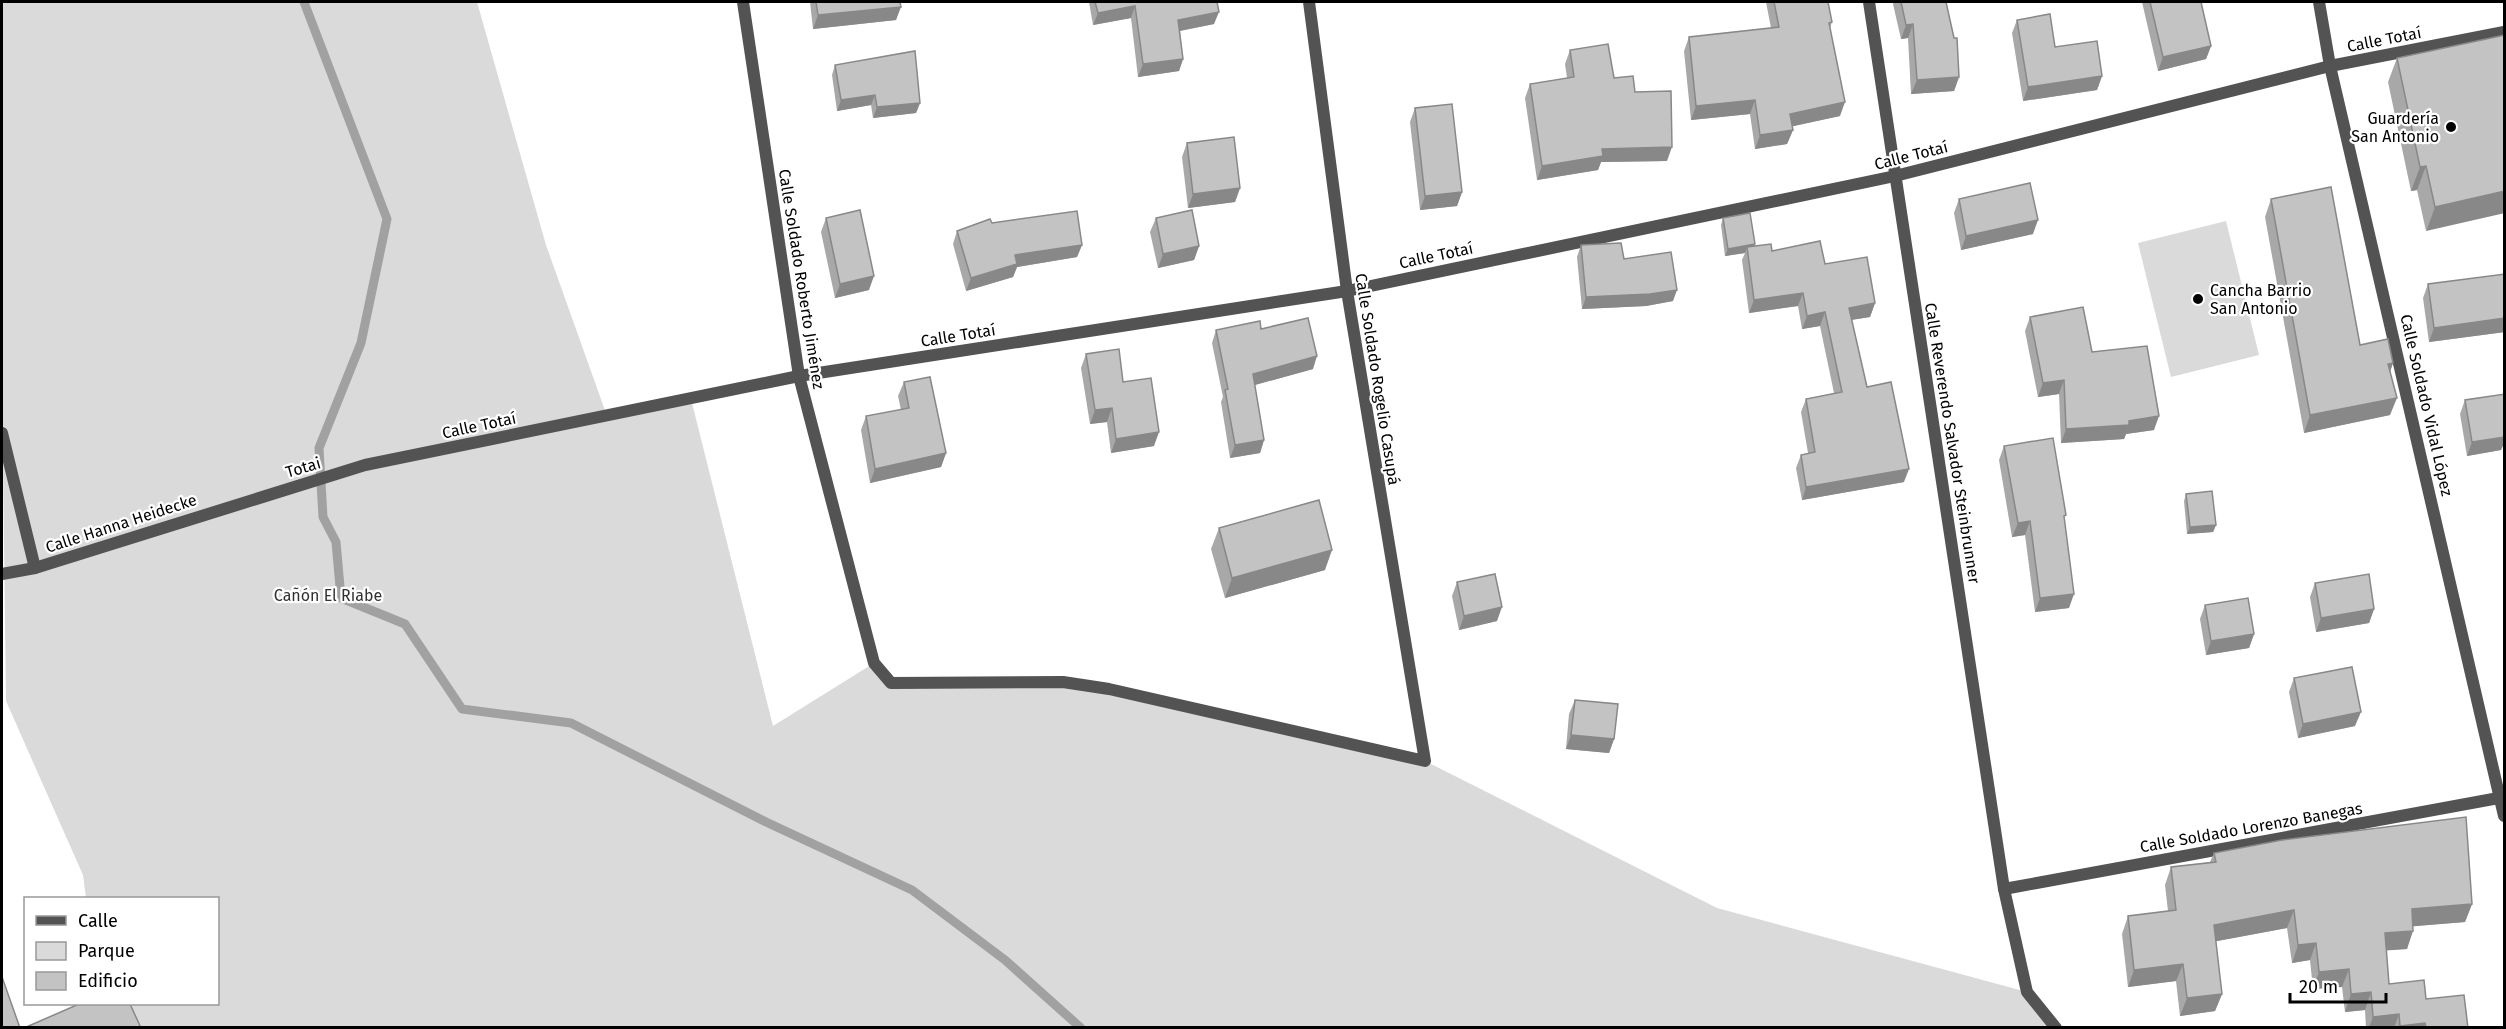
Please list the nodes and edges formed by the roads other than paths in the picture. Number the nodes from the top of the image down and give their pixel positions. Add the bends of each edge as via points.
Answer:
1 (743, 2) edge
2 (1309, 2) edge
3 (1869, 2) edge
4 (2319, 2) edge
5 (2505, 32) edge
6 (2330, 66) junction
7 (1895, 176) junction
8 (1347, 291) junction
9 (799, 376) junction
10 (2, 433) edge
11 (365, 465) joint
12 (250, 499) joint
13 (35, 568) junction
14 (2, 574) edge
15 (874, 663) joint
16 (2503, 797) edge
17 (2505, 816) edge
18 (2004, 889) junction
19 (2056, 1028) edge

1 - 9 street, Calle Soldado Roberto Jiménez
2 - 8 street, Calle Soldado Rogelio Casupá
3 - 7 street, Calle Reverendo Salvador Steinbrunner
4 - 6 street, Calle Soldado Vidal López
5 - 6 street, Calle Totaí
6 - 7 street, Calle Totaí
6 - 16 street, Calle Soldado Vidal López
7 - 8 street, Calle Totaí
7 - 18 street, Calle Reverendo Salvador Steinbrunner
8 - 9 street, Calle Totaí
8 - 15 street, Calle Soldado Rogelio Casupá via 1425,761 1064,682 891,682
9 - 11 street, Calle Totaí
9 - 15 street, Calle Soldado Roberto Jiménez
10 - 13 street
11 - 12 street, Totai
12 - 13 street, Calle Hanna Heidecke
13 - 14 street, Calle Hanna Heidecke
16 - 17 street, Calle Soldado Vidal López
16 - 18 street, Calle Soldado Lorenzo Banegas
18 - 19 street, Calle Reverendo Salvador Steinbrunner via 2027,992

